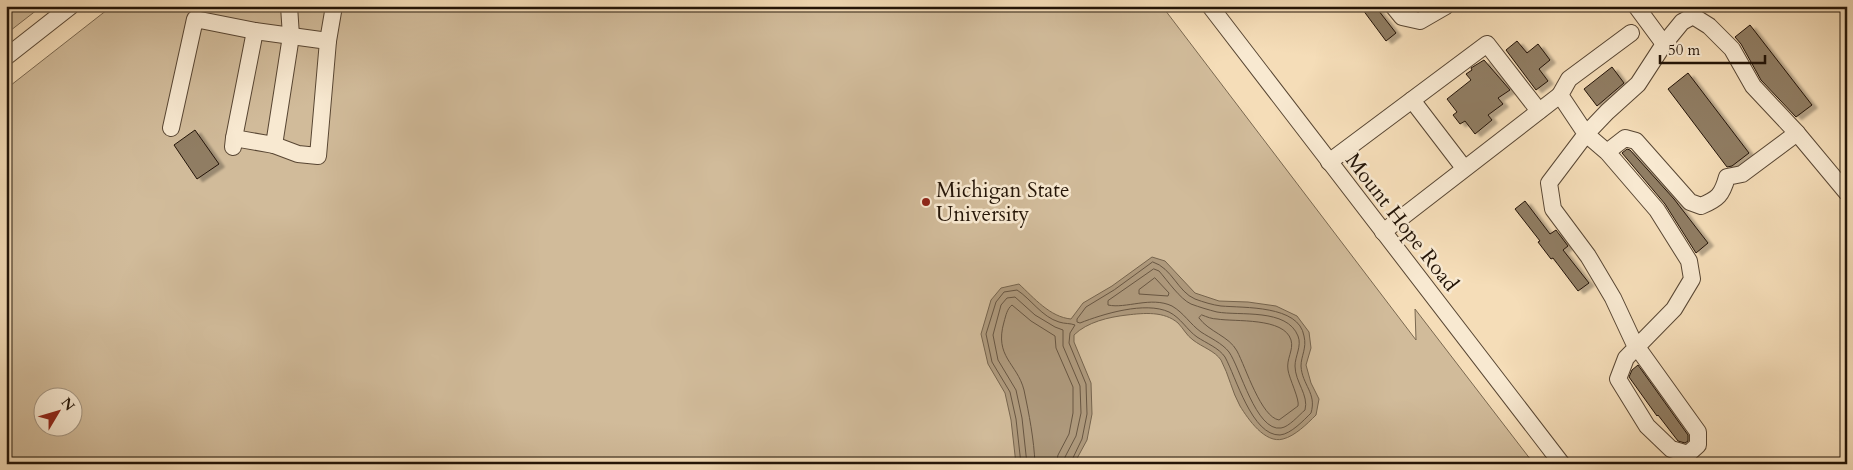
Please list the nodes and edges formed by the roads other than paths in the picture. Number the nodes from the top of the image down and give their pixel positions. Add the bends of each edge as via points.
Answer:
1 (71, 6) edge
2 (289, 6) edge
3 (334, 6) edge
4 (1210, 6) edge
5 (1393, 6) edge
6 (1446, 6) edge
7 (1636, 6) edge
8 (1691, 11) edge
9 (255, 31) junction
10 (1631, 33) dead end
11 (291, 36) junction
12 (328, 40) junction
13 (1664, 44) junction
14 (6, 57) edge
15 (1560, 95) junction
16 (1412, 100) junction
17 (1539, 111) junction
18 (171, 128) dead end
19 (1797, 133) junction
20 (1586, 134) junction
21 (274, 145) junction
22 (1607, 152) junction
23 (1329, 162) junction
24 (1464, 168) junction
25 (1847, 193) edge
26 (1382, 232) junction
27 (1637, 347) junction
28 (1562, 464) edge

1 - 14 street
2 - 11 street
3 - 12 street
4 - 23 street, Mount Hope Road
5 - 6 street via 1402,17 1420,21
7 - 13 street
8 - 13 street
8 - 19 street via 1732,49 1753,86
9 - 11 street
9 - 18 street via 195,19
9 - 21 street via 233,142
10 - 15 street via 1569,79
11 - 12 street
11 - 21 street
12 - 21 street via 318,156 298,154
13 - 20 street via 1638,84
15 - 17 street
15 - 20 street
16 - 17 street via 1487,44
16 - 23 street
16 - 24 street
17 - 24 street
19 - 22 street via 1742,174 1727,177 1723,192 1712,202 1701,206 1690,202 1636,141 1625,138
19 - 25 street
20 - 22 street
20 - 27 street via 1549,183 1553,209 1588,256
22 - 27 street via 1657,210 1689,261 1692,278 1674,309
23 - 26 street, Mount Hope Road
24 - 26 street
26 - 28 street, Mount Hope Road
27 - 27 street via 1626,358 1618,379 1647,426 1671,449 1688,454 1698,445 1698,432

